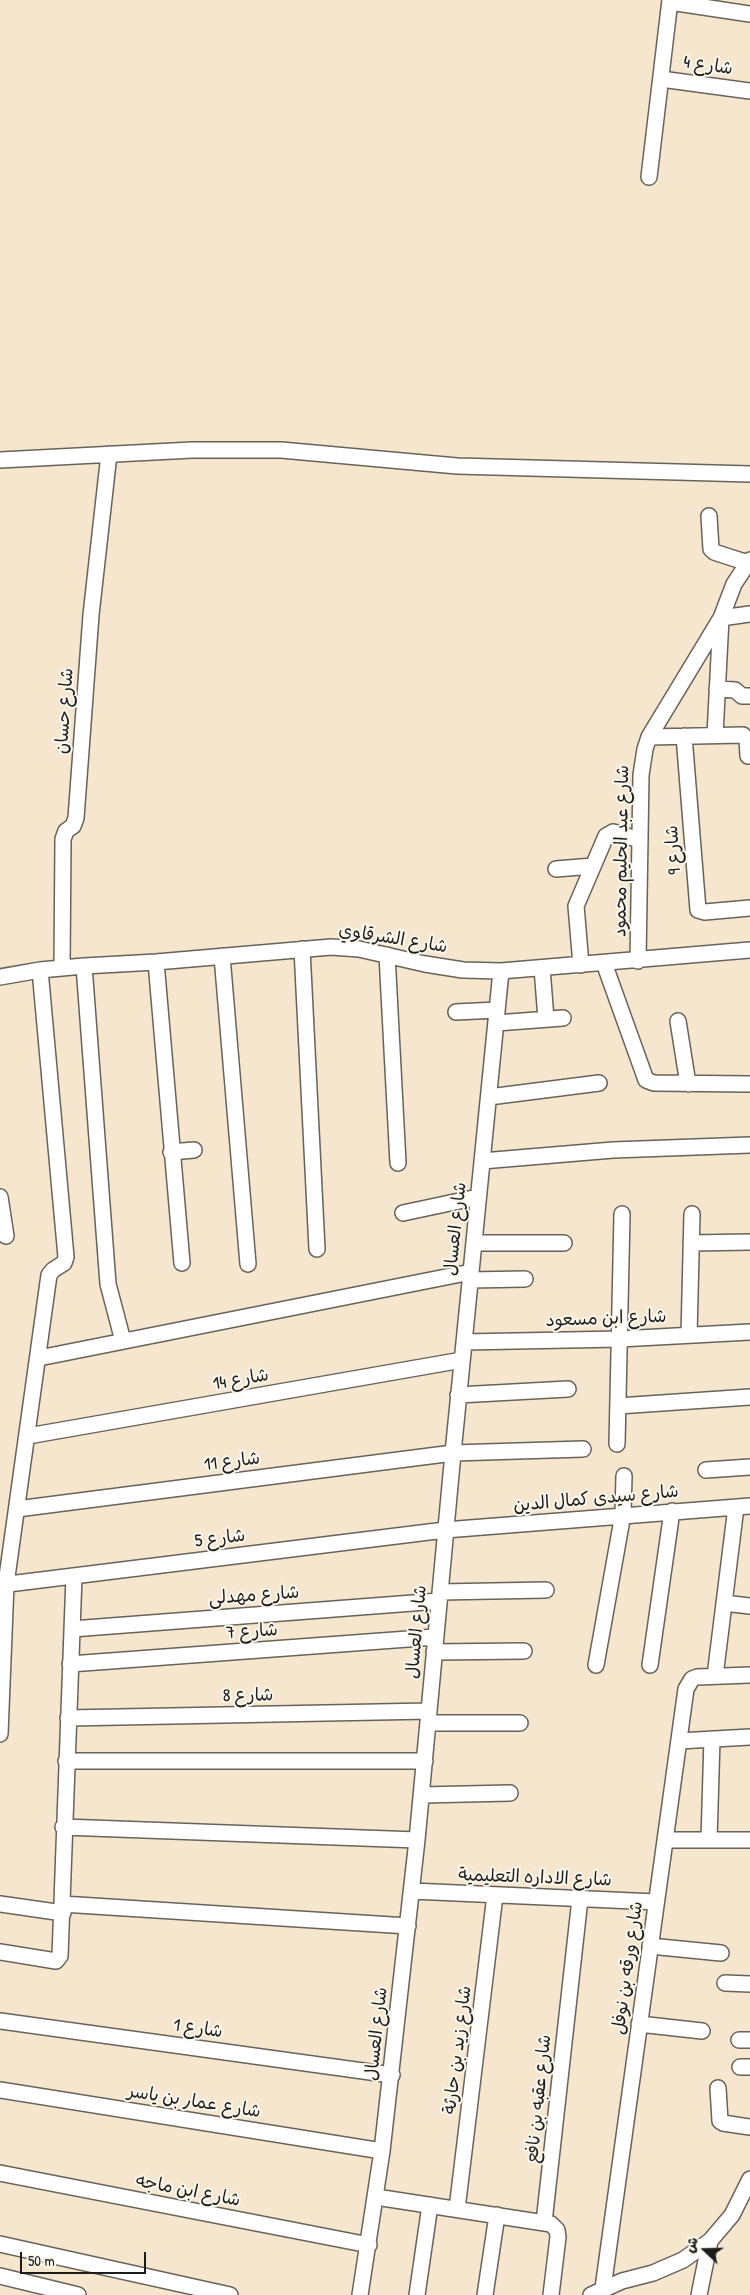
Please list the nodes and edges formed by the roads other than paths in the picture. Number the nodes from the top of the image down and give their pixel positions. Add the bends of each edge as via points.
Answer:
1 (670, 1) edge
2 (750, 14) edge
3 (661, 79) junction
4 (750, 91) edge
5 (649, 177) dead end
6 (109, 454) junction
7 (0, 460) edge
8 (750, 474) edge
9 (709, 516) dead end
10 (749, 561) edge
11 (750, 614) edge
12 (721, 618) junction
13 (717, 689) junction
14 (750, 696) edge
15 (714, 735) junction
16 (684, 736) junction
17 (649, 737) junction
18 (748, 756) dead end
19 (640, 840) junction
20 (593, 866) junction
21 (556, 869) dead end
22 (750, 908) edge
23 (302, 949) junction
24 (750, 951) edge
25 (387, 955) junction
26 (222, 956) junction
27 (638, 960) junction
28 (156, 962) junction
29 (604, 963) junction
30 (581, 965) junction
31 (84, 966) junction
32 (62, 968) junction
33 (542, 968) junction
34 (40, 970) junction
35 (501, 971) junction
36 (0, 977) edge
37 (456, 1012) dead end
38 (497, 1016) junction
39 (563, 1018) dead end
40 (546, 1019) junction
41 (678, 1021) dead end
42 (599, 1083) dead end
43 (688, 1084) junction
44 (750, 1084) edge
45 (488, 1097) junction
46 (750, 1145) edge
47 (194, 1150) dead end
48 (171, 1152) junction
49 (482, 1161) junction
50 (398, 1163) dead end
51 (0, 1197) edge
52 (478, 1197) junction
53 (403, 1213) dead end
54 (622, 1214) dead end
55 (692, 1214) dead end
56 (6, 1236) dead end
57 (750, 1242) edge
58 (474, 1243) junction
59 (564, 1243) dead end
60 (691, 1243) junction
61 (317, 1249) dead end
62 (182, 1262) dead end
63 (248, 1264) dead end
64 (470, 1276) junction
65 (525, 1278) dead end
66 (750, 1332) edge
67 (689, 1335) junction
68 (620, 1339) junction
69 (123, 1341) junction
70 (464, 1342) junction
71 (39, 1358) junction
72 (462, 1360) junction
73 (568, 1389) dead end
74 (458, 1395) junction
75 (750, 1398) edge
76 (618, 1406) junction
77 (28, 1436) junction
78 (617, 1444) dead end
79 (583, 1449) dead end
80 (453, 1453) junction
81 (750, 1468) edge
82 (706, 1470) dead end
83 (624, 1476) dead end
84 (743, 1506) edge
85 (17, 1509) junction
86 (672, 1511) junction
87 (623, 1514) junction
88 (446, 1530) junction
89 (74, 1576) junction
90 (3, 1585) edge
91 (546, 1590) dead end
92 (439, 1596) junction
93 (724, 1603) junction
94 (750, 1606) edge
95 (72, 1629) junction
96 (435, 1644) junction
97 (524, 1651) dead end
98 (70, 1664) junction
99 (650, 1665) dead end
100 (596, 1666) dead end
101 (750, 1675) edge
102 (715, 1676) junction
103 (428, 1717) junction
104 (68, 1718) junction
105 (520, 1723) dead end
106 (0, 1734) edge
107 (750, 1737) edge
108 (712, 1739) junction
109 (679, 1740) junction
110 (66, 1761) junction
111 (425, 1761) junction
112 (510, 1793) dead end
113 (422, 1795) junction
114 (64, 1827) junction
115 (417, 1840) junction
116 (665, 1840) junction
117 (709, 1840) junction
118 (750, 1840) edge
119 (412, 1891) junction
120 (496, 1896) junction
121 (580, 1899) junction
122 (656, 1902) junction
123 (0, 1904) edge
124 (62, 1908) junction
125 (408, 1926) junction
126 (650, 1946) junction
127 (0, 1952) edge
128 (721, 1953) dead end
129 (725, 1983) dead end
130 (750, 1984) edge
131 (0, 2021) edge
132 (639, 2024) junction
133 (702, 2031) dead end
134 (392, 2075) junction
135 (718, 2088) dead end
136 (0, 2090) edge
137 (750, 2127) edge
138 (382, 2151) junction
139 (0, 2173) edge
140 (750, 2179) edge
141 (376, 2197) junction
142 (430, 2205) junction
143 (457, 2209) junction
144 (497, 2215) junction
145 (544, 2222) junction
146 (710, 2241) junction
147 (0, 2244) edge
148 (369, 2245) junction
149 (0, 2276) edge
150 (620, 2288) edge
151 (597, 2292) edge
152 (78, 2295) edge
153 (230, 2295) edge
154 (360, 2295) edge
155 (417, 2295) edge
156 (484, 2295) edge
157 (551, 2295) edge
158 (700, 2295) edge

1 - 2 street
1 - 3 street
3 - 4 street, شارع 4
3 - 5 street
6 - 7 street
6 - 8 street via 281,450 457,466
6 - 32 street, شارع حسان via 91,615 76,818 63,839
9 - 10 street via 711,549
10 - 12 street, شارع عبد الحليم محمود via 734,584
11 - 12 street
12 - 13 street
12 - 17 street, شارع عبد الحليم محمود
13 - 14 street via 735,690 742,696
13 - 15 street
15 - 16 street
15 - 18 street via 743,735 748,740
16 - 17 street
16 - 22 street, شارع 9 via 698,910
17 - 19 street, شارع عبد الحليم محمود via 641,774
19 - 20 street via 608,833
19 - 27 street, شارع عبد الحليم محمود
20 - 21 street
20 - 30 street via 576,906
23 - 25 street, شارع الشرقاوي via 350,949
23 - 26 street, شارع الشرقاوي
23 - 61 street
24 - 27 street, شارع الشرقاوي
25 - 35 street, شارع الشرقاوي via 463,970
25 - 50 street
26 - 28 street, شارع الشرقاوي
26 - 63 street
27 - 29 street, شارع الشرقاوي
28 - 31 street, شارع الشرقاوي
28 - 48 street
29 - 30 street, شارع الشرقاوي
29 - 43 street via 646,1080
30 - 33 street, شارع الشرقاوي
31 - 32 street, شارع الشرقاوي
31 - 69 street via 108,1284
32 - 34 street, شارع الشرقاوي
33 - 35 street, شارع الشرقاوي
33 - 40 street
34 - 36 street, شارع الشرقاوي
34 - 71 street via 66,1257 62,1266 50,1272
35 - 38 street, شارع العسال
37 - 38 street
38 - 40 street
38 - 45 street, شارع العسال
39 - 40 street
41 - 43 street
42 - 45 street
43 - 44 street
45 - 49 street, شارع العسال
46 - 49 street via 613,1150
47 - 48 street
48 - 62 street
49 - 52 street, شارع العسال
51 - 56 street
52 - 53 street
52 - 58 street, شارع العسال
54 - 68 street
55 - 60 street
57 - 60 street
58 - 59 street
58 - 64 street, شارع العسال
60 - 67 street
64 - 65 street
64 - 69 street
64 - 70 street, شارع العسال
66 - 67 street, شارع ابن مسعود
67 - 68 street, شارع ابن مسعود
68 - 70 street, شارع ابن مسعود
68 - 76 street
69 - 71 street
70 - 72 street, شارع العسال
71 - 77 street
72 - 74 street, شارع العسال
72 - 77 street, شارع 14
73 - 74 street
74 - 80 street, شارع العسال
75 - 76 street
76 - 78 street
77 - 85 street
79 - 80 street, شارع 11
80 - 85 street, شارع 11
80 - 88 street, شارع العسال
81 - 82 street
83 - 87 street
84 - 86 street, شارع سيدى كمال الدين
84 - 93 street
85 - 90 street
86 - 87 street, شارع سيدى كمال الدين
86 - 99 street
87 - 88 street, شارع سيدى كمال الدين
87 - 100 street
88 - 89 street, شارع 5
88 - 92 street, شارع العسال
89 - 90 street, شارع 5
89 - 95 street
90 - 106 street
91 - 92 street, شارع مهدلى
92 - 95 street, شارع مهدلى
92 - 96 street, شارع العسال
93 - 94 street
93 - 102 street
95 - 98 street
96 - 97 street, شارع 7
96 - 98 street, شارع 7
96 - 103 street, شارع العسال
98 - 104 street
101 - 102 street, شارع ورقه بن نوفل
102 - 109 street, شارع ورقه بن نوفل via 697,1676 688,1684
103 - 104 street, شارع 8
103 - 105 street, شارع 8
103 - 111 street, شارع العسال
104 - 110 street
107 - 108 street
108 - 109 street
108 - 117 street
109 - 116 street, شارع ورقه بن نوفل
110 - 111 street
110 - 114 street
111 - 113 street, شارع العسال
112 - 113 street
113 - 115 street, شارع العسال
114 - 115 street
114 - 124 street
115 - 119 street, شارع العسال
116 - 117 street
116 - 122 street, شارع ورقه بن نوفل
117 - 118 street
119 - 120 street, شارع الاداره التعليمية
119 - 125 street, شارع العسال
120 - 121 street, شارع الاداره التعليمية
120 - 143 street, شارع زيد بن حارثة
121 - 122 street, شارع الاداره التعليمية
121 - 145 street, شارع عقبه بن نافع
122 - 126 street, شارع ورقه بن نوفل
123 - 124 street
124 - 125 street
124 - 127 street via 59,1960
125 - 134 street, شارع العسال
126 - 128 street
126 - 132 street, شارع ورقه بن نوفل
129 - 130 street
131 - 134 street, شارع 1
132 - 133 street
132 - 151 street, شارع ورقه بن نوفل
134 - 138 street, شارع العسال
135 - 137 street via 720,2121
136 - 138 street, شارع عمار بن ياسر
138 - 141 street, شارع العسال
139 - 148 street, شارع ابن ماجه
140 - 146 street via 732,2215
141 - 142 street
141 - 148 street, شارع العسال
142 - 143 street
142 - 155 street
143 - 144 street
144 - 145 street
144 - 156 street
145 - 157 street via 552,2224 558,2237
146 - 150 street via 683,2260
146 - 158 street
147 - 153 street
148 - 154 street, شارع العسال
149 - 152 street
150 - 151 street

